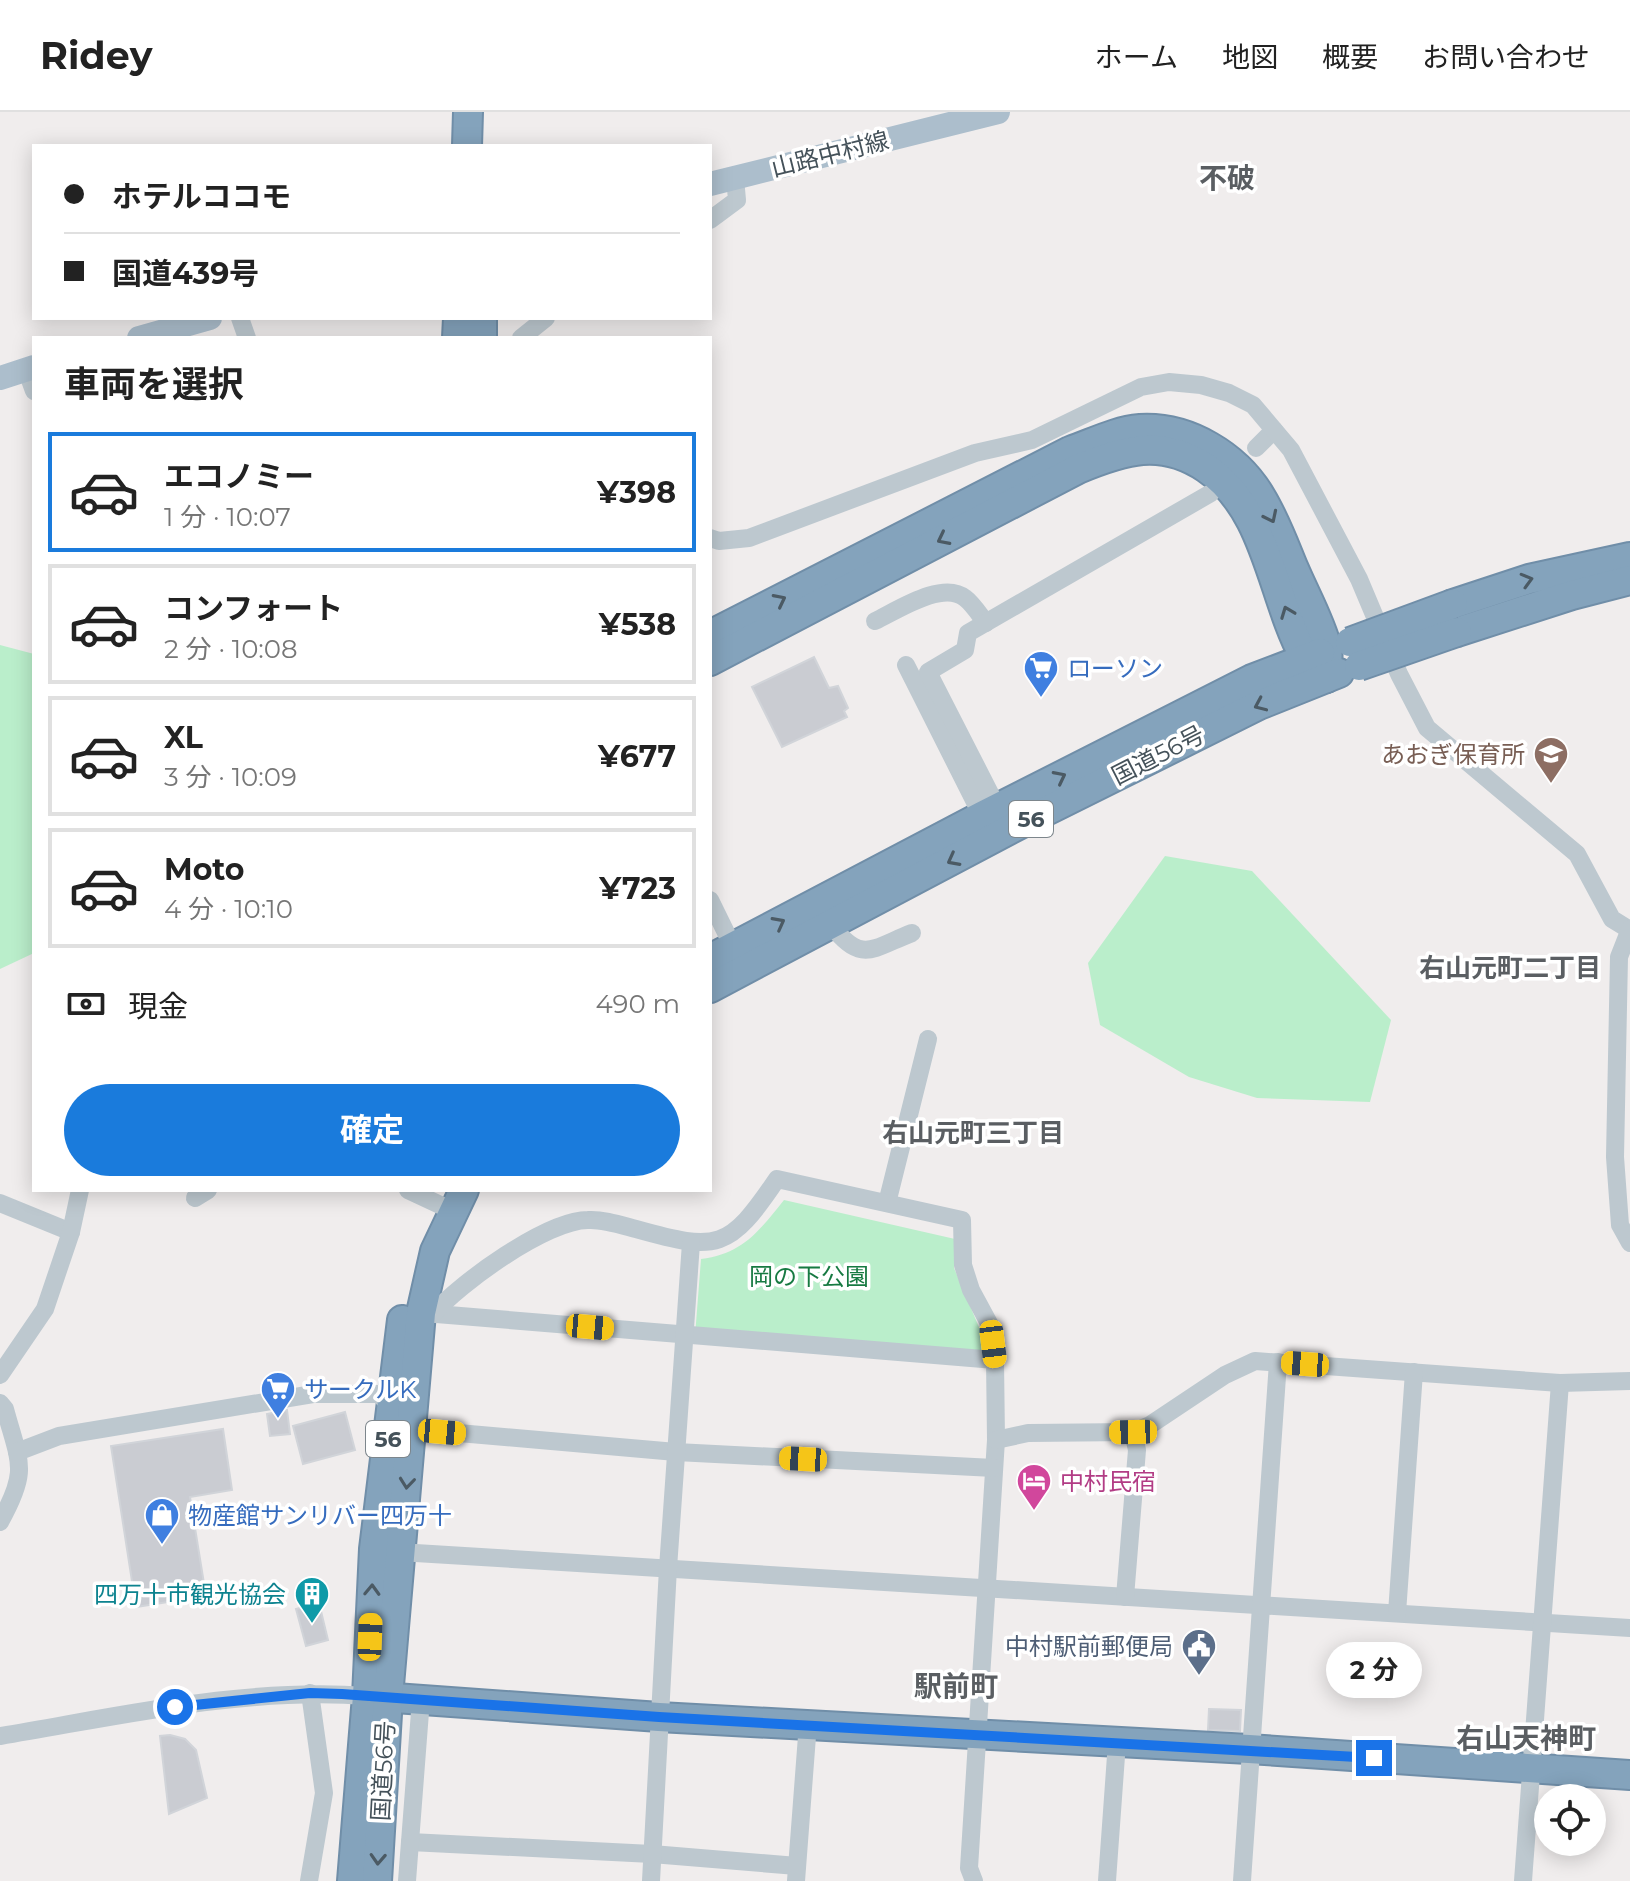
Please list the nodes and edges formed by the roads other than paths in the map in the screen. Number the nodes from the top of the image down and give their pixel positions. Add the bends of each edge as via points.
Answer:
1 (471, 112) edge
2 (998, 112) edge
3 (467, 144) edge
4 (476, 144) edge
5 (735, 178) junction
6 (712, 184) edge
7 (712, 219) edge
8 (203, 320) edge
9 (544, 320) edge
10 (146, 336) edge
11 (524, 336) edge
12 (31, 376) edge
13 (0, 378) edge
14 (1274, 430) junction
15 (1256, 448) dead end
16 (1211, 493) dead end
17 (712, 539) edge
18 (1630, 557) edge
19 (1630, 580) edge
20 (875, 621) dead end
21 (986, 623) junction
22 (712, 634) edge
23 (1334, 659) junction
24 (712, 660) edge
25 (906, 665) dead end
26 (994, 820) junction
27 (712, 906) edge
28 (831, 925) junction
29 (1630, 930) edge
30 (912, 933) dead end
31 (729, 959) edge
32 (712, 985) edge
33 (928, 1039) dead end
34 (80, 1192) edge
35 (417, 1192) edge
36 (449, 1199) edge
37 (0, 1203) edge
38 (887, 1203) junction
39 (71, 1232) junction
40 (691, 1243) junction
41 (1630, 1243) edge
42 (427, 1313) junction
43 (684, 1335) junction
44 (995, 1360) junction
45 (1278, 1362) junction
46 (1414, 1372) junction
47 (0, 1375) edge
48 (1630, 1381) edge
49 (1560, 1383) junction
50 (0, 1403) edge
51 (392, 1405) junction
52 (413, 1429) junction
53 (1133, 1432) junction
54 (996, 1440) junction
55 (17, 1452) junction
56 (676, 1452) junction
57 (994, 1468) junction
58 (0, 1522) edge
59 (399, 1552) junction
60 (668, 1568) junction
61 (985, 1588) junction
62 (1125, 1597) junction
63 (1260, 1605) junction
64 (1397, 1613) junction
65 (1541, 1623) junction
66 (1630, 1628) edge
67 (310, 1693) junction
68 (378, 1696) junction
69 (421, 1699) junction
70 (659, 1717) junction
71 (808, 1723) junction
72 (978, 1734) junction
73 (0, 1736) edge
74 (1117, 1742) junction
75 (1249, 1749) junction
76 (1530, 1769) junction
77 (1630, 1775) edge
78 (410, 1842) junction
79 (652, 1854) junction
80 (796, 1874) edge
81 (968, 1877) edge
82 (309, 1881) edge
83 (352, 1881) edge
84 (377, 1881) edge
85 (407, 1881) edge
86 (651, 1881) edge
87 (1107, 1881) edge
88 (1242, 1881) edge
89 (1523, 1881) edge

1 - 3 highway
1 - 4 highway
2 - 5 main road, 山路中村線
5 - 6 main road, 山路中村線
5 - 7 street via 737,200
8 - 10 main road
9 - 11 street
12 - 13 main road
14 - 15 street
14 - 17 street via 1253,405 1229,393 1169,382 1141,387 1032,440 975,453 749,538
14 - 29 street via 1291,450 1359,579 1427,728 1577,854 1612,919
16 - 21 street
23 -> 18 highway, 国道56号 / 56, bridge via 1453,604 1529,579
19 - 23 highway, 国道56号 / 56, bridge via 1457,632
20 - 21 street via 940,591 966,598
21 - 26 street via 968,633 965,650 928,672
22 -> 23 highway via 1070,451 1116,434 1163,429 1212,447 1260,495
23 -> 24 highway via 1230,489 1195,461 1154,448 1117,453 1078,469
23 - 26 highway, 国道56号 / 56 via 1259,705
25 - 26 street
26 -> 28 highway, 国道56号 / 56
31 -> 26 highway, 国道56号 / 56
27 - 31 street
28 - 30 street via 851,947 866,951
28 - 31 highway, 国道56号 / 56
29 - 41 street via 1619,957 1615,1157 1620,1225
31 - 32 highway, 国道56号 / 56
33 - 38 street
34 - 39 street
35 - 36 street
36 - 42 highway, 国道56号 / 56
36 - 51 highway, 国道56号 / 56 via 419,1246 402,1315
37 - 39 street
38 - 40 street via 777,1179 741,1228 718,1241
38 - 44 street via 962,1220 963,1265 991,1327
39 - 47 street via 45,1309
40 - 42 street via 587,1220 557,1226
40 - 43 street
42 - 43 street
42 - 52 highway, 国道56号 / 56
43 - 44 street
43 - 56 street
44 - 54 street
45 - 46 street
45 - 53 street via 1255,1361
45 - 63 street
46 - 49 street
46 - 64 street
48 - 49 street
49 - 65 street
50 - 55 street
51 - 52 street
51 - 55 street via 379,1394 313,1394 59,1436
68 -> 51 highway, 国道56号 / 56 via 374,1549
52 - 56 street
52 -> 59 highway, 国道56号 / 56
53 - 54 street via 1028,1433
53 - 62 street via 1137,1450
54 - 57 street
55 - 58 street via 21,1472 16,1493
56 - 57 street
56 - 60 street
57 - 61 street
59 - 60 street
59 - 68 highway, 国道56号 / 56
60 - 61 street
60 - 70 street
61 - 62 street
61 - 72 street
62 - 63 street
63 - 64 street
63 - 75 street
64 - 65 street
65 - 66 street
65 - 76 street
67 - 68 street
67 - 73 street via 200,1703
67 - 82 street via 324,1793
68 - 69 highway
68 - 83 highway, 国道56号 / 56
68 -> 84 highway, 国道56号 / 56
69 - 70 highway
69 - 78 street
70 - 71 highway
70 - 79 street
71 - 72 highway
71 - 80 street
72 - 74 highway
72 - 81 street
74 - 75 highway
74 - 87 street
75 - 76 highway
75 - 88 street
76 - 77 highway
76 - 89 street
78 - 79 street
78 - 85 street
79 - 80 street
79 - 86 street

